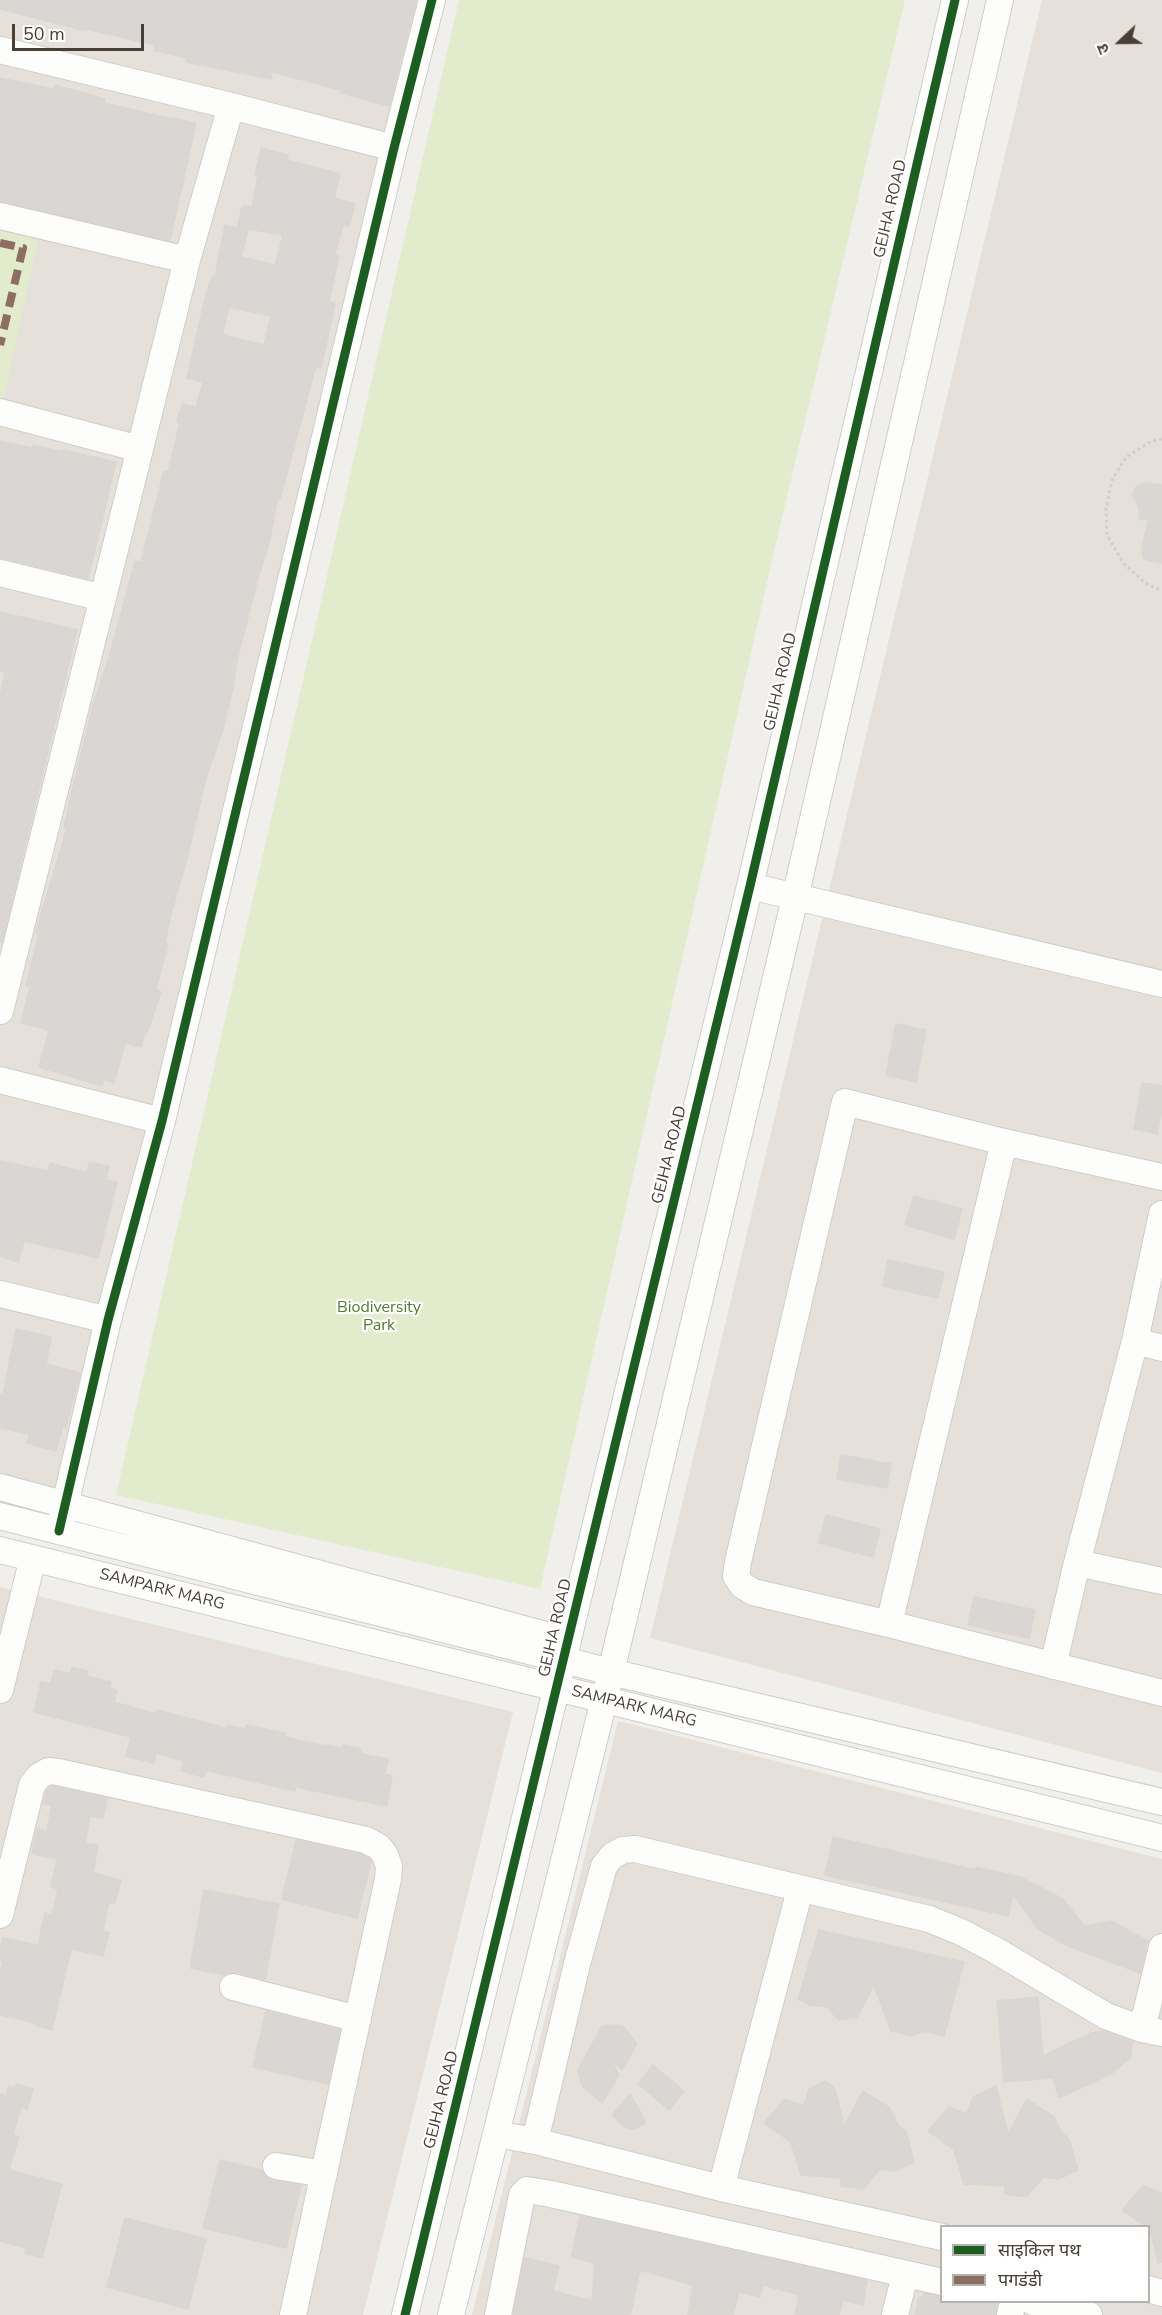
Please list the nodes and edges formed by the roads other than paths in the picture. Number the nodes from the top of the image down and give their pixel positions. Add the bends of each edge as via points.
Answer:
1 (432, 0) edge
2 (955, 0) edge
3 (1000, 0) edge
4 (0, 50) edge
5 (231, 106) junction
6 (394, 148) junction
7 (0, 216) edge
8 (187, 260) junction
9 (0, 412) edge
10 (140, 449) junction
11 (0, 573) edge
12 (103, 598) junction
13 (750, 886) junction
14 (795, 898) junction
15 (1162, 984) edge
16 (0, 1011) edge
17 (0, 1080) edge
18 (162, 1121) junction
19 (1004, 1142) junction
20 (1162, 1177) edge
21 (1162, 1214) edge
22 (0, 1294) edge
23 (108, 1320) junction
24 (1135, 1341) junction
25 (1162, 1348) edge
26 (0, 1487) edge
27 (64, 1504) junction
28 (0, 1516) edge
29 (59, 1531) junction
30 (0, 1550) edge
31 (33, 1558) junction
32 (1077, 1563) junction
33 (1162, 1581) edge
34 (890, 1624) junction
35 (566, 1650) junction
36 (1053, 1666) junction
37 (611, 1672) junction
38 (558, 1687) junction
39 (0, 1690) edge
40 (1162, 1693) edge
41 (604, 1700) junction
42 (1162, 1802) edge
43 (1162, 1838) edge
44 (800, 1890) junction
45 (0, 1915) edge
46 (1162, 1947) edge
47 (233, 1987) dead end
48 (358, 2019) junction
49 (1152, 2031) edge
50 (496, 2134) junction
51 (535, 2141) junction
52 (276, 2166) dead end
53 (324, 2174) junction
54 (721, 2188) junction
55 (940, 2237) edge
56 (905, 2275) junction
57 (940, 2282) edge
58 (1041, 2303) edge
59 (293, 2315) edge
60 (405, 2315) edge
61 (451, 2315) edge
62 (498, 2315) edge
63 (895, 2315) edge
64 (1089, 2315) edge

1 - 6 street
2 - 13 street, GEJHA ROAD
3 - 14 street
4 - 5 street
5 - 6 street
5 - 8 street
6 - 18 street
7 - 8 street
8 - 10 street
9 - 10 street
10 - 12 street
11 - 12 street
12 - 16 street
13 - 14 street
13 - 35 street, GEJHA ROAD
14 - 15 street
14 - 37 street
17 - 18 street
18 - 23 street
19 - 20 street
19 - 34 street
19 - 34 street via 845,1102 736,1576 753,1592
21 - 24 street
22 - 23 street
23 - 27 street
24 - 25 street
24 - 32 street
26 - 27 street
27 - 29 street
27 - 35 street
28 - 29 street, SAMPARK MARG
29 - 35 street, SAMPARK MARG
30 - 31 street, SAMPARK MARG
31 - 38 street, SAMPARK MARG
31 - 39 street
32 - 33 street
32 - 36 street
34 - 36 street
35 - 37 street, SAMPARK MARG
35 - 38 street, GEJHA ROAD
36 - 40 street
37 - 41 street
37 - 42 street, SAMPARK MARG
38 - 41 street, SAMPARK MARG
38 - 60 street, GEJHA ROAD
41 - 43 street, SAMPARK MARG
41 - 50 street
44 - 49 street via 951,1928 1106,2016
44 - 51 street via 634,1849 612,1856 604,1866 577,1964
44 - 54 street
45 - 48 street via 32,1785 48,1771 366,1840 379,1847 389,1866
46 - 49 street
47 - 48 street
48 - 53 street
50 - 51 street
50 - 61 street
51 - 54 street
52 - 53 street
53 - 59 street
54 - 55 street
56 - 57 street
56 - 62 street via 527,2190 522,2195
56 - 63 street
58 - 64 street

